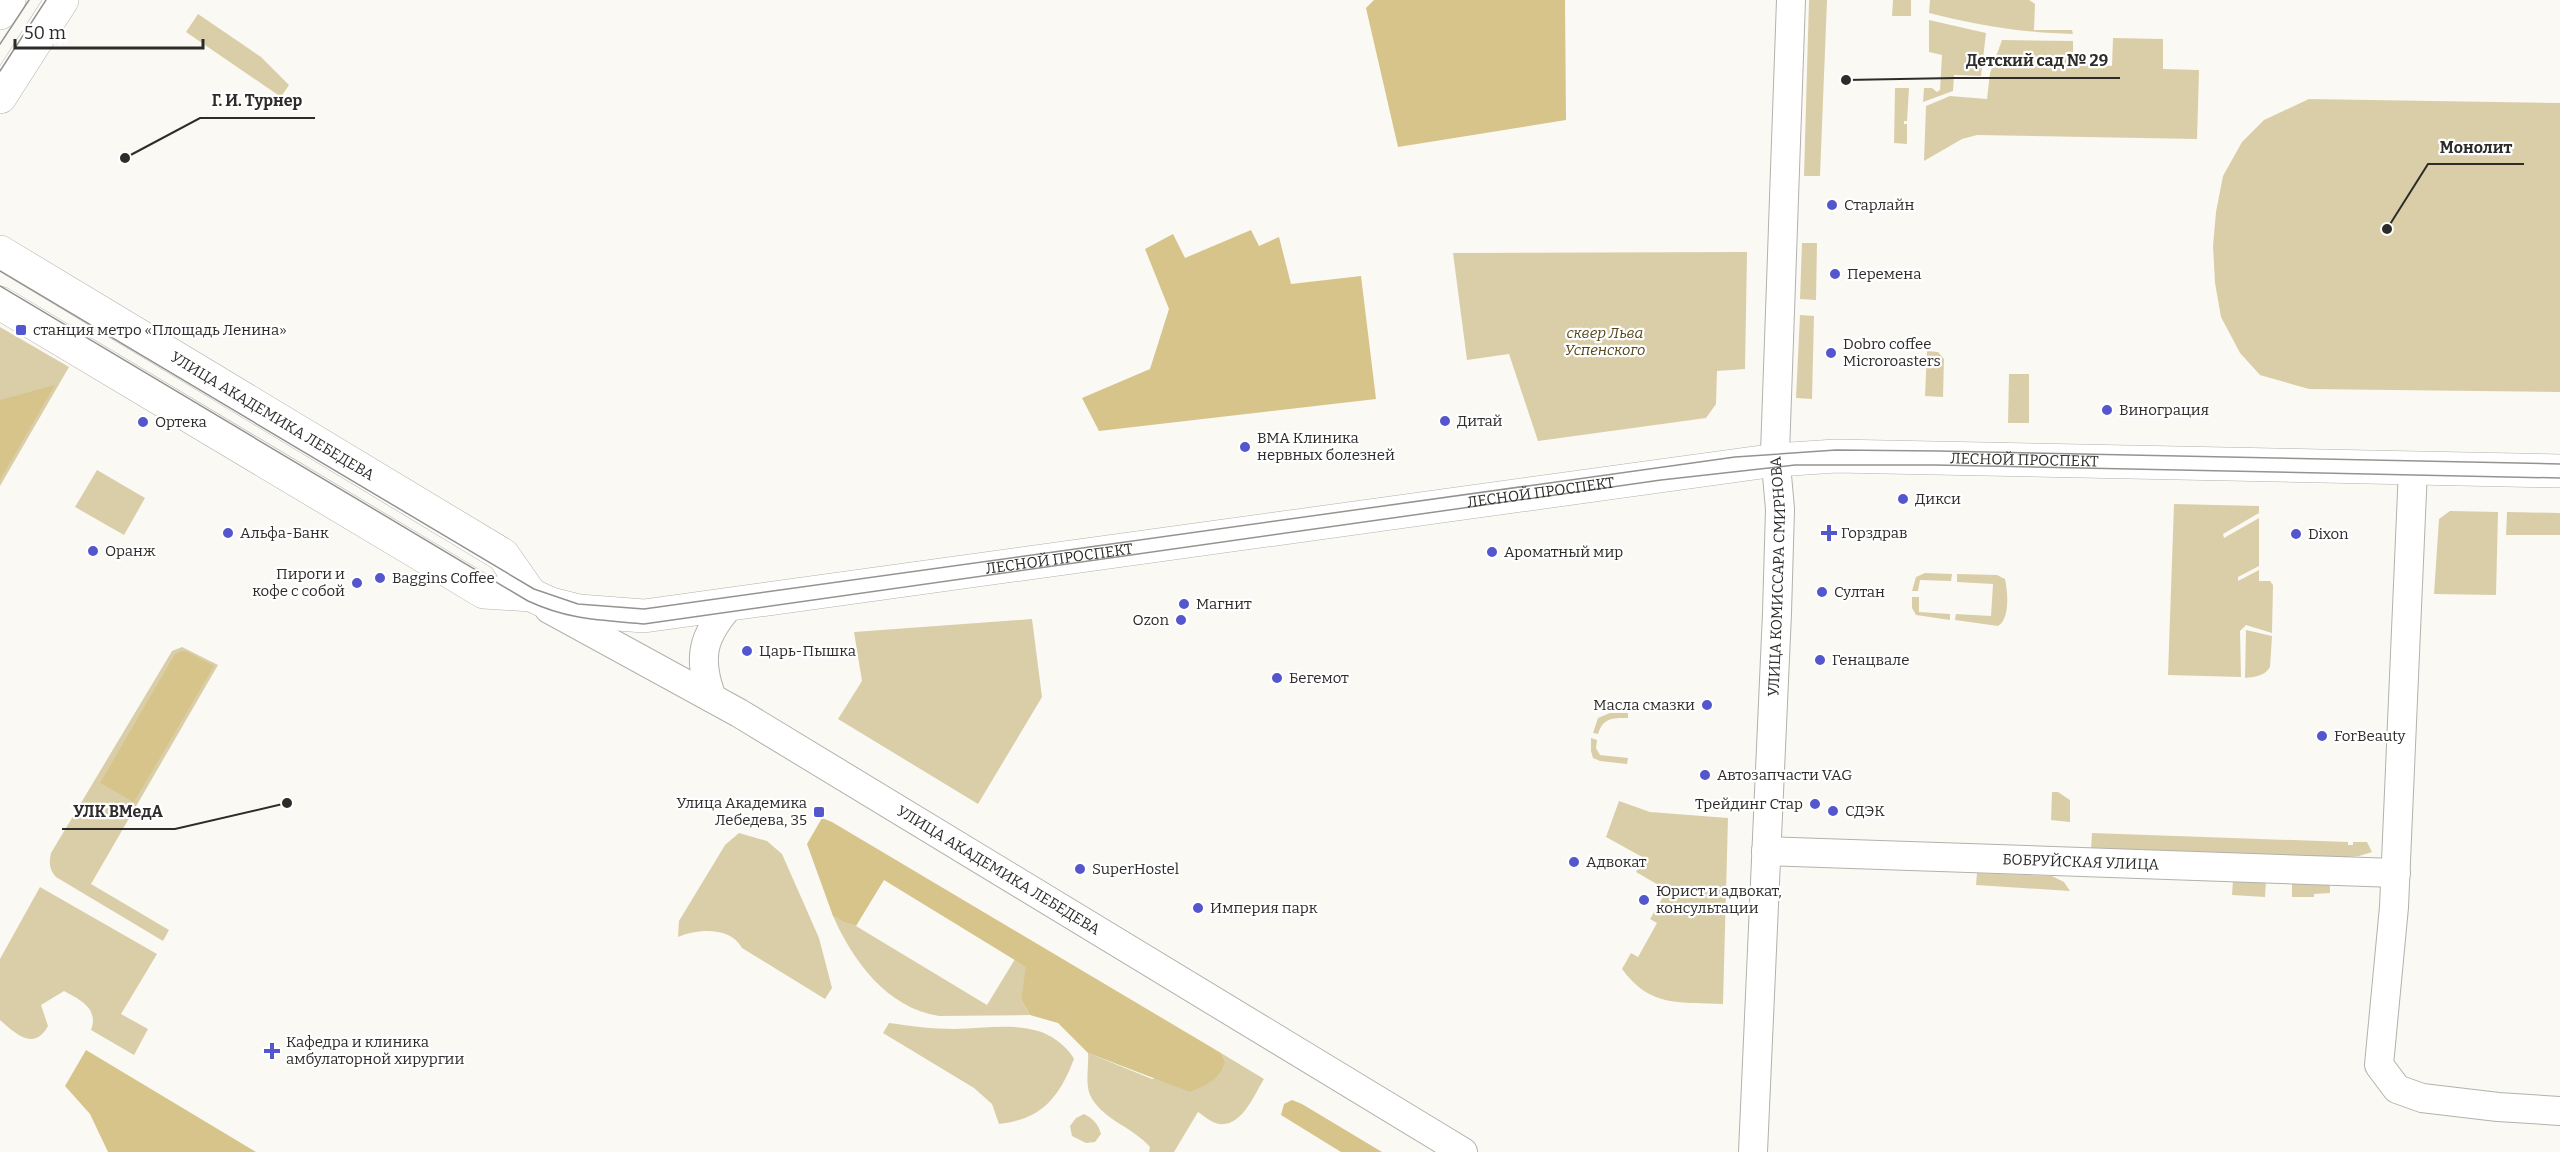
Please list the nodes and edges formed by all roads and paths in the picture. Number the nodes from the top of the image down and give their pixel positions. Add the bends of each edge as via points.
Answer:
1 (9, 0) edge
2 (62, 0) edge
3 (1791, 0) edge
4 (0, 13) edge
5 (0, 97) edge
6 (0, 252) edge
7 (0, 303) edge
8 (1776, 460) junction
9 (2413, 469) junction
10 (2560, 471) edge
11 (531, 595) junction
12 (731, 604) junction
13 (712, 698) junction
14 (1766, 851) junction
15 (2396, 873) junction
16 (2560, 1111) edge
17 (1463, 1152) edge
18 (1752, 1152) edge

1 - 4 main road
2 - 5 main road
3 - 8 street, УЛИЦА КОМИССАРА СМИРНОВА
6 - 11 main road, УЛИЦА АКАДЕМИКА ЛЕБЕДЕВА via 503,555
7 - 11 main road via 484,592
8 - 9 main road, ЛЕСНОЙ ПРОСПЕКТ via 1836,456
8 - 12 main road, ЛЕСНОЙ ПРОСПЕКТ
8 - 14 street, УЛИЦА КОМИССАРА СМИРНОВА via 1780,509
9 - 10 main road, ЛЕСНОЙ ПРОСПЕКТ
9 - 15 street
11 - 12 main road, ЛЕСНОЙ ПРОСПЕКТ via 579,611 644,616
11 - 13 street, УЛИЦА АКАДЕМИКА ЛЕБЕДЕВА via 555,613
12 - 13 street via 713,624 704,648 704,676
13 - 17 street, УЛИЦА АКАДЕМИКА ЛЕБЕДЕВА
14 - 15 street, БОБРУЙСКАЯ УЛИЦА
14 - 18 street, УЛИЦА КОМИССАРА СМИРНОВА
15 - 16 street via 2379,1065 2397,1089 2422,1098

